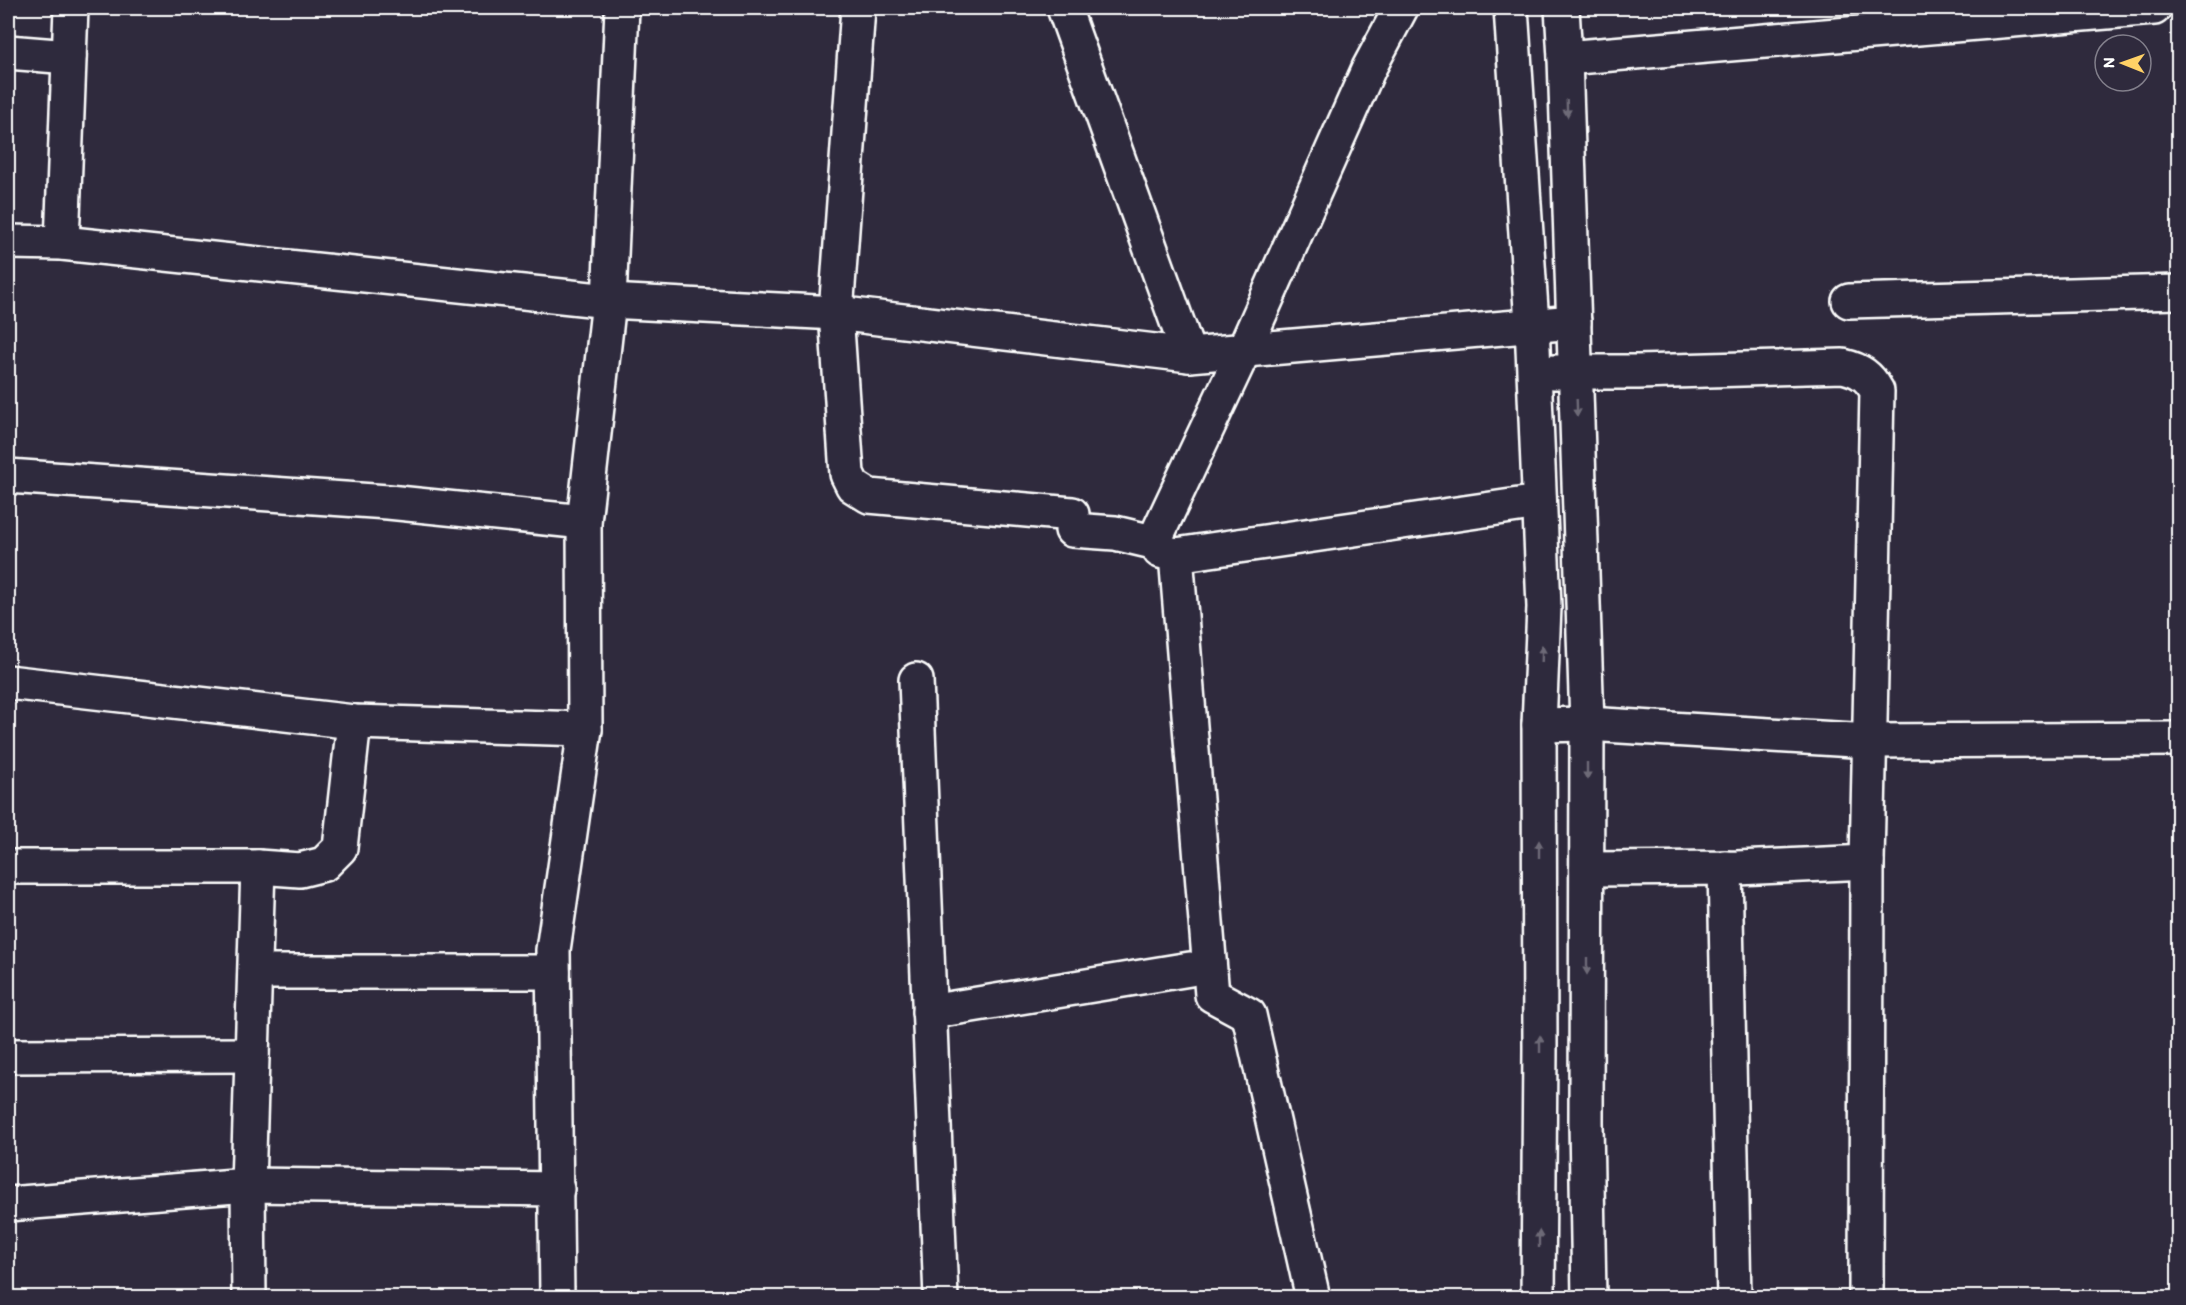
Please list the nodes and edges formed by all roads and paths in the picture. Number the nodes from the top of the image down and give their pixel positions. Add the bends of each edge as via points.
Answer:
1 (71, 8) edge
2 (622, 8) edge
3 (858, 8) edge
4 (1064, 8) edge
5 (1401, 8) edge
6 (1510, 8) edge
7 (1562, 8) edge
8 (2154, 8) edge
9 (8, 52) edge
10 (69, 57) junction
11 (1565, 58) junction
12 (8, 242) edge
13 (62, 243) junction
14 (2178, 292) edge
15 (609, 301) junction
16 (1849, 301) dead end
17 (836, 313) junction
18 (1574, 322) junction
19 (1532, 324) junction
20 (1244, 350) junction
21 (1189, 355) junction
22 (1576, 371) junction
23 (1534, 372) junction
24 (8, 476) edge
25 (1539, 502) junction
26 (584, 522) junction
27 (1167, 549) junction
28 (916, 680) dead end
29 (8, 682) edge
30 (354, 722) junction
31 (1587, 724) junction
32 (1539, 725) junction
33 (585, 729) junction
34 (2178, 739) edge
35 (1870, 741) junction
36 (1868, 862) junction
37 (8, 867) edge
38 (258, 867) junction
39 (1725, 868) junction
40 (1587, 869) junction
41 (1190, 969) dead end
42 (255, 972) junction
43 (553, 972) junction
44 (929, 1012) junction
45 (252, 1054) junction
46 (8, 1056) edge
47 (248, 1185) junction
48 (557, 1189) junction
49 (8, 1204) edge
50 (249, 1298) edge
51 (557, 1298) edge
52 (941, 1298) edge
53 (1313, 1298) edge
54 (1539, 1298) edge
55 (1589, 1298) edge
56 (1734, 1298) edge
57 (1866, 1298) edge

1 - 10 street
2 - 15 street
3 - 17 street
4 - 21 street
5 - 20 street via 1369,68
6 - 19 street
7 - 11 street
8 - 11 street
9 - 10 street
10 - 13 street
11 -> 18 street
12 - 13 street
13 - 15 street
14 - 16 street
15 - 17 street
15 - 26 street
17 - 21 street
17 - 27 street via 844,463 853,486 869,496 1072,522
18 - 19 street
18 - 22 street
19 - 20 street
19 - 23 street
20 - 21 street
20 - 27 street via 1157,535
22 - 23 street
22 -> 31 street
22 - 35 street via 1843,366 1872,381 1877,391
23 - 25 street
24 - 26 street via 388,502
25 - 27 street
32 -> 25 street via 1544,607
26 - 33 street
27 - 53 street via 1212,995 1248,1015
28 - 44 street
29 - 30 street
30 - 33 street
30 - 38 street via 340,848 324,864 300,870
31 - 32 street
31 - 35 street
31 -> 40 street
54 -> 32 street
33 - 43 street
34 - 35 street
35 - 36 street
36 - 39 street
36 - 57 street
37 - 38 street
38 - 42 street
39 - 40 street
39 - 56 street
40 -> 55 street
41 - 44 street
42 - 43 street
42 - 45 street
43 - 48 street
44 - 52 street
45 - 46 street
45 - 47 street
47 - 48 street
47 - 49 street
47 - 50 street
48 - 51 street

